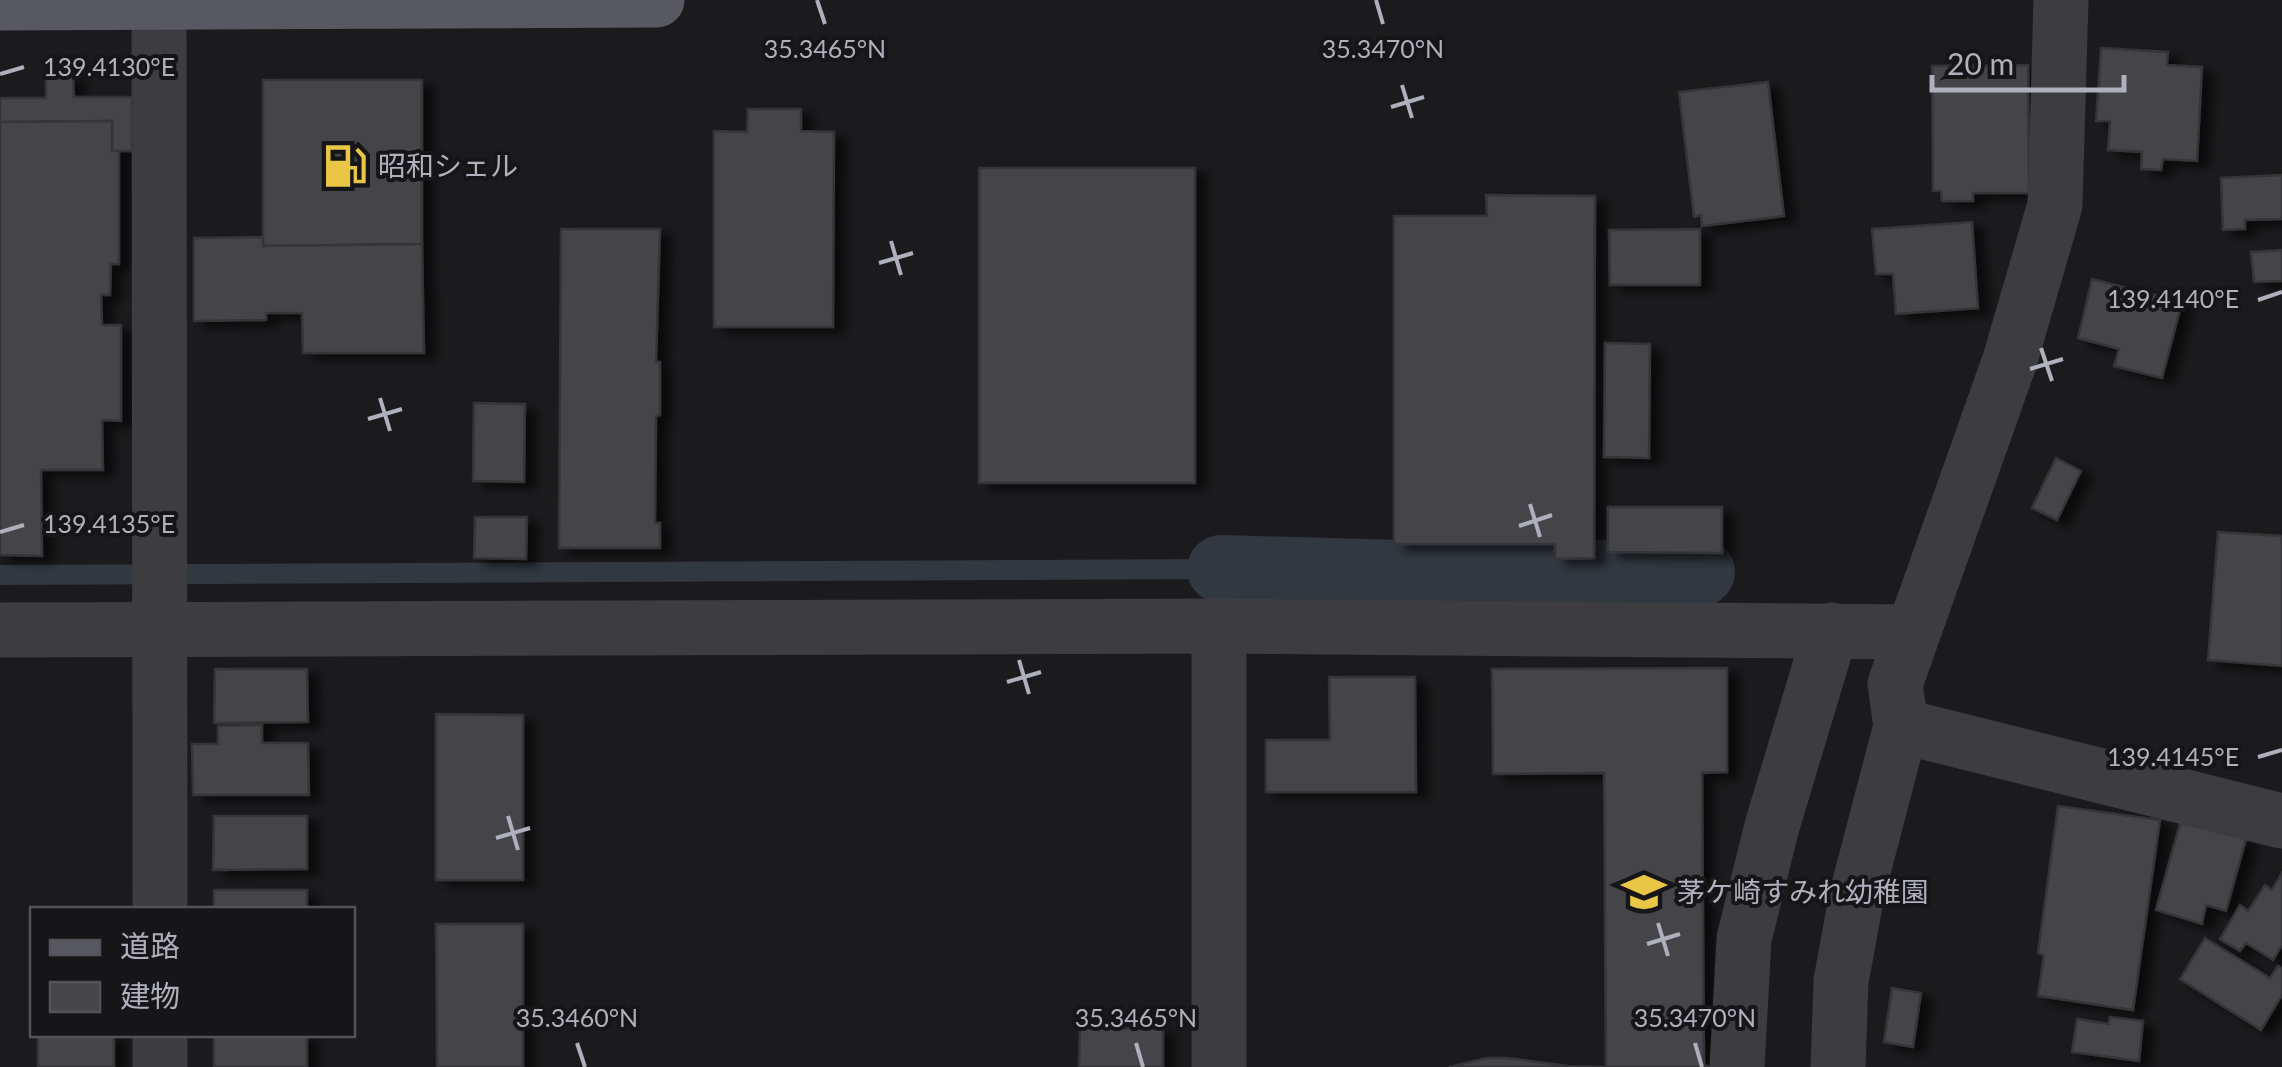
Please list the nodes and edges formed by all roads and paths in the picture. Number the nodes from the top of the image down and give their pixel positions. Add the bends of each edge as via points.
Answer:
1 (658, 0) edge
2 (2061, 0) edge
3 (3, 2) edge
4 (158, 3) junction
5 (160, 605) junction
6 (1219, 626) junction
7 (0, 630) edge
8 (1831, 630) junction
9 (1912, 632) junction
10 (1901, 726) junction
11 (2282, 821) edge
12 (160, 907) edge
13 (160, 1037) edge
14 (160, 1067) edge
15 (1219, 1067) edge
16 (1737, 1067) edge
17 (1838, 1067) edge

1 - 4 main road
2 - 9 street via 2055,205 2010,360
3 - 4 main road
4 - 5 street
5 - 6 street
5 - 7 street
5 - 12 street
6 - 8 street
6 - 15 street
8 - 9 street
8 - 16 street via 1744,940
9 - 10 street via 1895,684
10 - 11 street
10 - 17 street via 1857,894 1842,981
13 - 14 street

